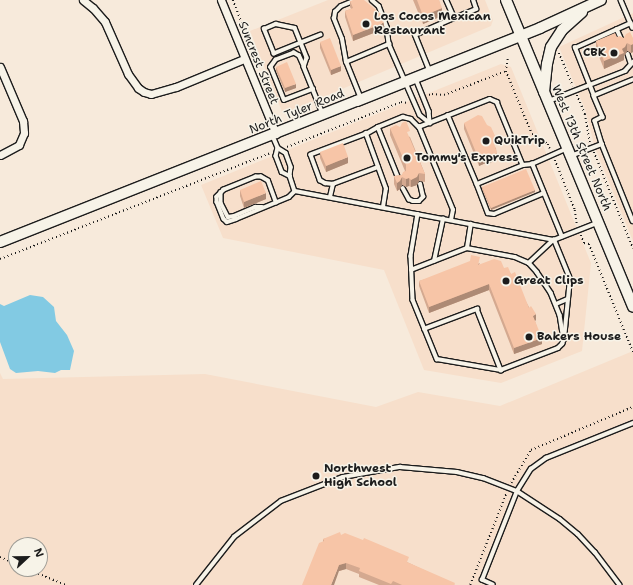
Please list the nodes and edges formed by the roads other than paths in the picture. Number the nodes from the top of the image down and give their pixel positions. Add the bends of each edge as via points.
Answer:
1 (83, 0) edge
2 (221, 0) edge
3 (356, 0) edge
4 (372, 0) edge
5 (446, 0) edge
6 (473, 0) edge
7 (506, 0) edge
8 (601, 0) edge
9 (621, 0) edge
10 (590, 5) junction
11 (454, 18) junction
12 (631, 23) junction
13 (633, 28) edge
14 (617, 29) junction
15 (321, 35) dead end
16 (520, 36) junction
17 (301, 43) junction
18 (623, 43) edge
19 (389, 44) junction
20 (628, 54) dead end
21 (244, 59) junction
22 (346, 62) junction
23 (632, 62) edge
24 (0, 67) edge
25 (304, 67) junction
26 (430, 71) junction
27 (415, 77) junction
28 (633, 80) edge
29 (405, 82) junction
30 (590, 85) junction
31 (313, 89) junction
32 (594, 96) junction
33 (546, 98) junction
34 (361, 100) junction
35 (323, 115) junction
36 (448, 115) junction
37 (394, 120) junction
38 (430, 123) junction
39 (397, 126) edge
40 (378, 127) junction
41 (419, 127) junction
42 (366, 134) junction
43 (274, 135) junction
44 (602, 144) junction
45 (279, 149) junction
46 (569, 153) junction
47 (0, 155) edge
48 (532, 164) junction
49 (523, 165) junction
50 (378, 167) junction
51 (290, 176) junction
52 (400, 181) edge
53 (333, 184) junction
54 (420, 184) dead end
55 (476, 184) junction
56 (403, 188) dead end
57 (295, 191) junction
58 (544, 193) junction
59 (330, 197) junction
60 (276, 203) junction
61 (383, 207) junction
62 (418, 214) junction
63 (443, 219) junction
64 (451, 220) junction
65 (633, 221) edge
66 (598, 222) junction
67 (471, 224) junction
68 (562, 237) junction
69 (554, 240) junction
70 (0, 242) edge
71 (467, 248) junction
72 (434, 261) junction
73 (529, 263) junction
74 (411, 270) junction
75 (568, 299) junction
76 (556, 304) junction
77 (633, 306) edge
78 (424, 329) junction
79 (564, 339) junction
80 (501, 370) junction
81 (633, 423) edge
82 (517, 491) junction
83 (196, 585) edge
84 (493, 585) edge
85 (620, 585) edge

1 - 21 street via 100,14 128,74 144,92 151,94 176,87
2 - 21 street, Suncrest Street
3 - 22 lane via 341,6 335,12 334,19 342,39
4 - 19 lane via 379,6 387,27
5 - 11 lane
6 - 11 lane via 476,9
7 - 16 main road, West 13th Street North
8 - 10 main road, North Tyler Road
9 - 12 lane
10 - 16 main road, North Tyler Road
10 - 33 main road via 562,30 551,46 547,64
11 - 26 lane via 415,34
12 - 13 lane
12 - 14 lane
14 - 18 lane
14 - 30 lane via 575,48
15 - 17 lane
16 - 26 main road, North Tyler Road
16 - 33 main road, West 13th Street North
17 - 17 lane via 295,28 276,24 264,29 274,54
17 - 25 lane via 306,58
19 - 22 lane
19 - 29 lane
20 - 23 lane
21 - 43 street, Suncrest Street
22 - 34 lane
23 - 30 lane via 625,71
24 - 47 street via 23,122 24,133 19,145
25 - 31 lane
25 - 31 lane via 294,53 276,60 271,67 284,100
26 - 27 main road, North Tyler Road
27 - 29 main road, North Tyler Road
27 - 38 lane via 429,111
28 - 32 lane
29 - 34 main road, North Tyler Road
29 - 38 lane via 420,115
30 - 32 lane
30 - 33 lane
31 - 35 lane
32 - 44 lane via 603,118 595,121
33 - 46 main road, West 13th Street North
34 - 35 main road, North Tyler Road
35 - 43 main road, North Tyler Road
36 - 38 lane
36 - 49 lane via 490,99 497,102
36 - 55 lane
37 - 39 lane
37 - 40 lane
37 - 41 lane via 402,117 411,119
38 - 41 lane
40 - 42 lane
40 - 52 lane
41 - 64 lane via 453,210
42 - 50 lane
42 - 53 lane via 311,155 320,180
43 - 45 lane
43 - 70 main road, North Tyler Road
44 - 46 lane
44 - 65 lane
45 - 51 lane via 286,153 291,167
45 - 51 lane via 276,156 282,172
46 - 48 lane via 552,155
46 - 66 main road, West 13th Street North
48 - 49 lane
48 - 58 lane
49 - 55 lane
50 - 53 lane
50 - 61 lane via 386,189
51 - 57 lane
53 - 59 lane
54 - 56 lane via 423,197 419,201 413,202 409,199
55 - 58 lane via 488,213 494,214
57 - 59 lane
57 - 60 lane
58 - 68 lane
59 - 61 lane
60 - 60 lane via 268,181 261,177 221,192 217,197 227,222
61 - 62 lane
62 - 63 lane
62 - 74 lane
63 - 64 lane
63 - 72 lane
64 - 67 lane
66 - 68 lane
66 - 77 main road, West 13th Street North
67 - 69 lane
67 - 71 lane
68 - 69 lane
69 - 73 lane
69 - 75 lane via 570,280
71 - 72 lane
71 - 73 lane via 515,257
72 - 74 lane
73 - 76 lane via 545,282
74 - 78 lane via 413,300
75 - 76 lane
75 - 79 lane
76 - 79 lane
78 - 80 lane via 436,359
78 - 80 lane via 477,309
79 - 80 lane via 558,348
81 - 82 lane via 546,458 531,469
82 - 83 lane via 483,478 457,472 400,467 343,477 281,501 234,537
82 - 84 lane via 482,580
82 - 85 lane via 560,518 578,534 596,552

